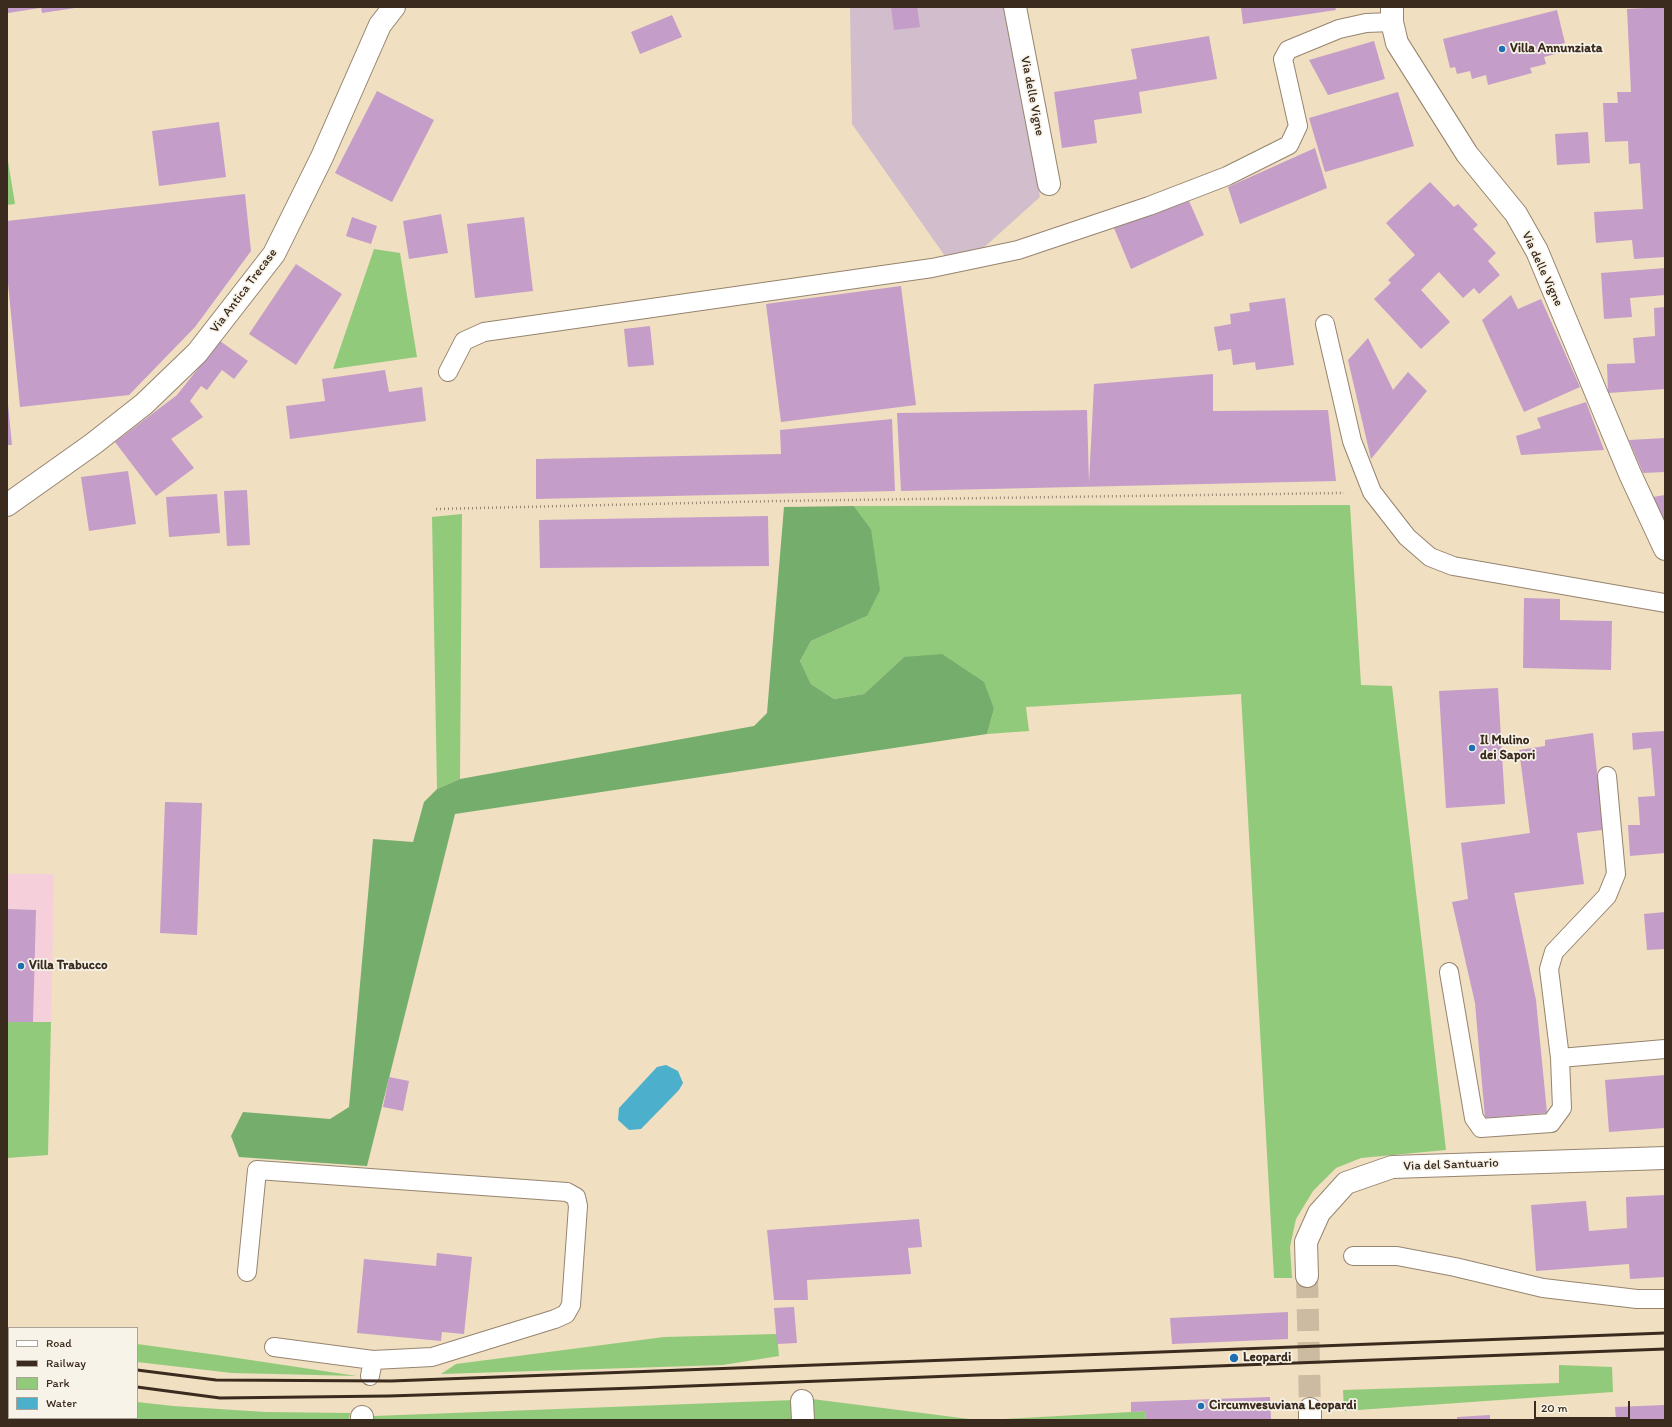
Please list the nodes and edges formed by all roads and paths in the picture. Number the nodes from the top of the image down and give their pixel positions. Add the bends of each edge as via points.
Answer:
1 (394, 7) edge
2 (1015, 7) edge
3 (1392, 14) edge
4 (1048, 184) dead end
5 (1325, 324) dead end
6 (448, 372) dead end
7 (1372, 492) junction
8 (7, 505) edge
9 (436, 510) dead end
10 (1665, 549) edge
11 (1665, 603) edge
12 (1607, 776) dead end
13 (1450, 972) dead end
14 (1665, 1049) edge
15 (1560, 1058) junction
16 (1665, 1158) edge
17 (1353, 1256) dead end
18 (247, 1272) dead end
19 (1307, 1276) tunnel mouth
20 (1665, 1299) edge
21 (274, 1347) dead end

1 - 8 street, Via Antica Trecase via 380,25 322,157 274,254 197,354 144,404
2 - 4 street, Via delle Vigne
3 - 6 lane via 1339,29 1288,50 1283,59 1298,126 1289,145 1227,176 1150,206 1018,250 932,268 484,332 464,341
3 - 10 street, Via delle Vigne via 1397,43 1466,154 1516,214 1537,251 1630,474
5 - 7 lane via 1352,441
7 - 9 path via 777,501
7 - 11 lane via 1407,537 1430,557 1453,566
12 - 15 lane via 1616,874 1607,896 1554,952 1549,969
13 - 15 lane via 1474,1118 1481,1128 1551,1123 1562,1108
14 - 15 lane
16 - 19 street, Via del Santuario via 1392,1167 1346,1183 1319,1213 1306,1242
17 - 20 lane via 1397,1256 1543,1288 1636,1299
18 - 21 lane via 258,1170 567,1192 576,1197 578,1206 571,1305 566,1314 555,1320 432,1357 372,1368

